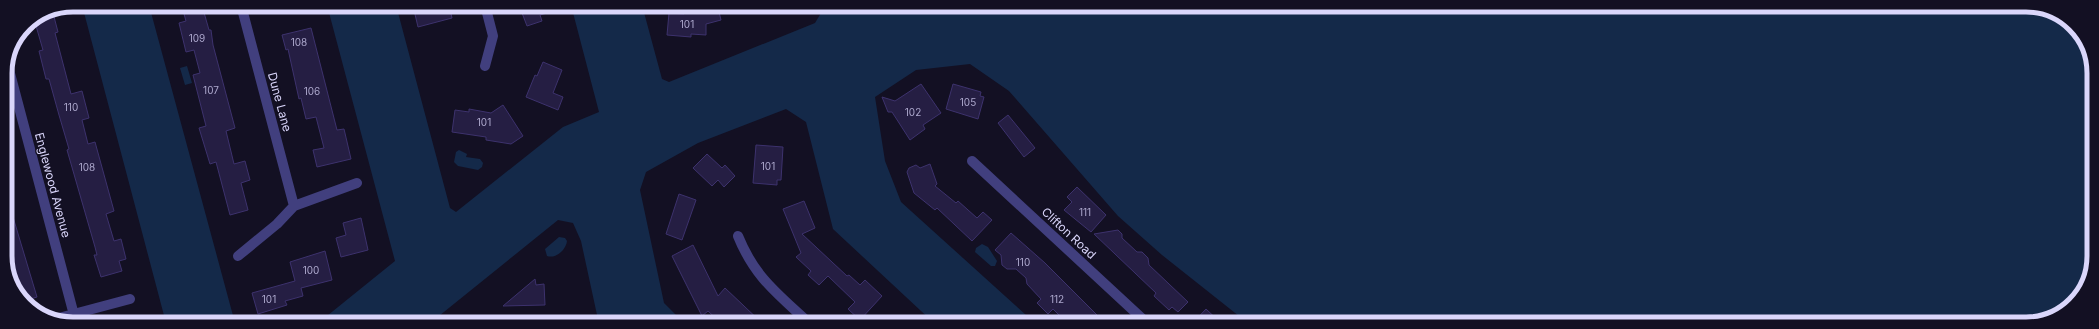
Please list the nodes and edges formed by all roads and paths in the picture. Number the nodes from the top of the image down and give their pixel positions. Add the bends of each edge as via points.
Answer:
1 (243, 12) edge
2 (487, 12) edge
3 (486, 66) dead end
4 (12, 81) edge
5 (972, 161) dead end
6 (357, 183) dead end
7 (294, 206) junction
8 (738, 236) dead end
9 (238, 256) dead end
10 (130, 299) dead end
11 (74, 315) junction
12 (68, 316) edge
13 (803, 317) edge
14 (1140, 317) edge

1 - 7 street, Dune Lane
2 - 3 street via 493,36
4 - 11 street, Englewood Avenue
5 - 14 street, Clifton Road
6 - 7 street
7 - 9 street via 277,224
8 - 13 street via 746,256 762,279
10 - 11 street
11 - 12 street

